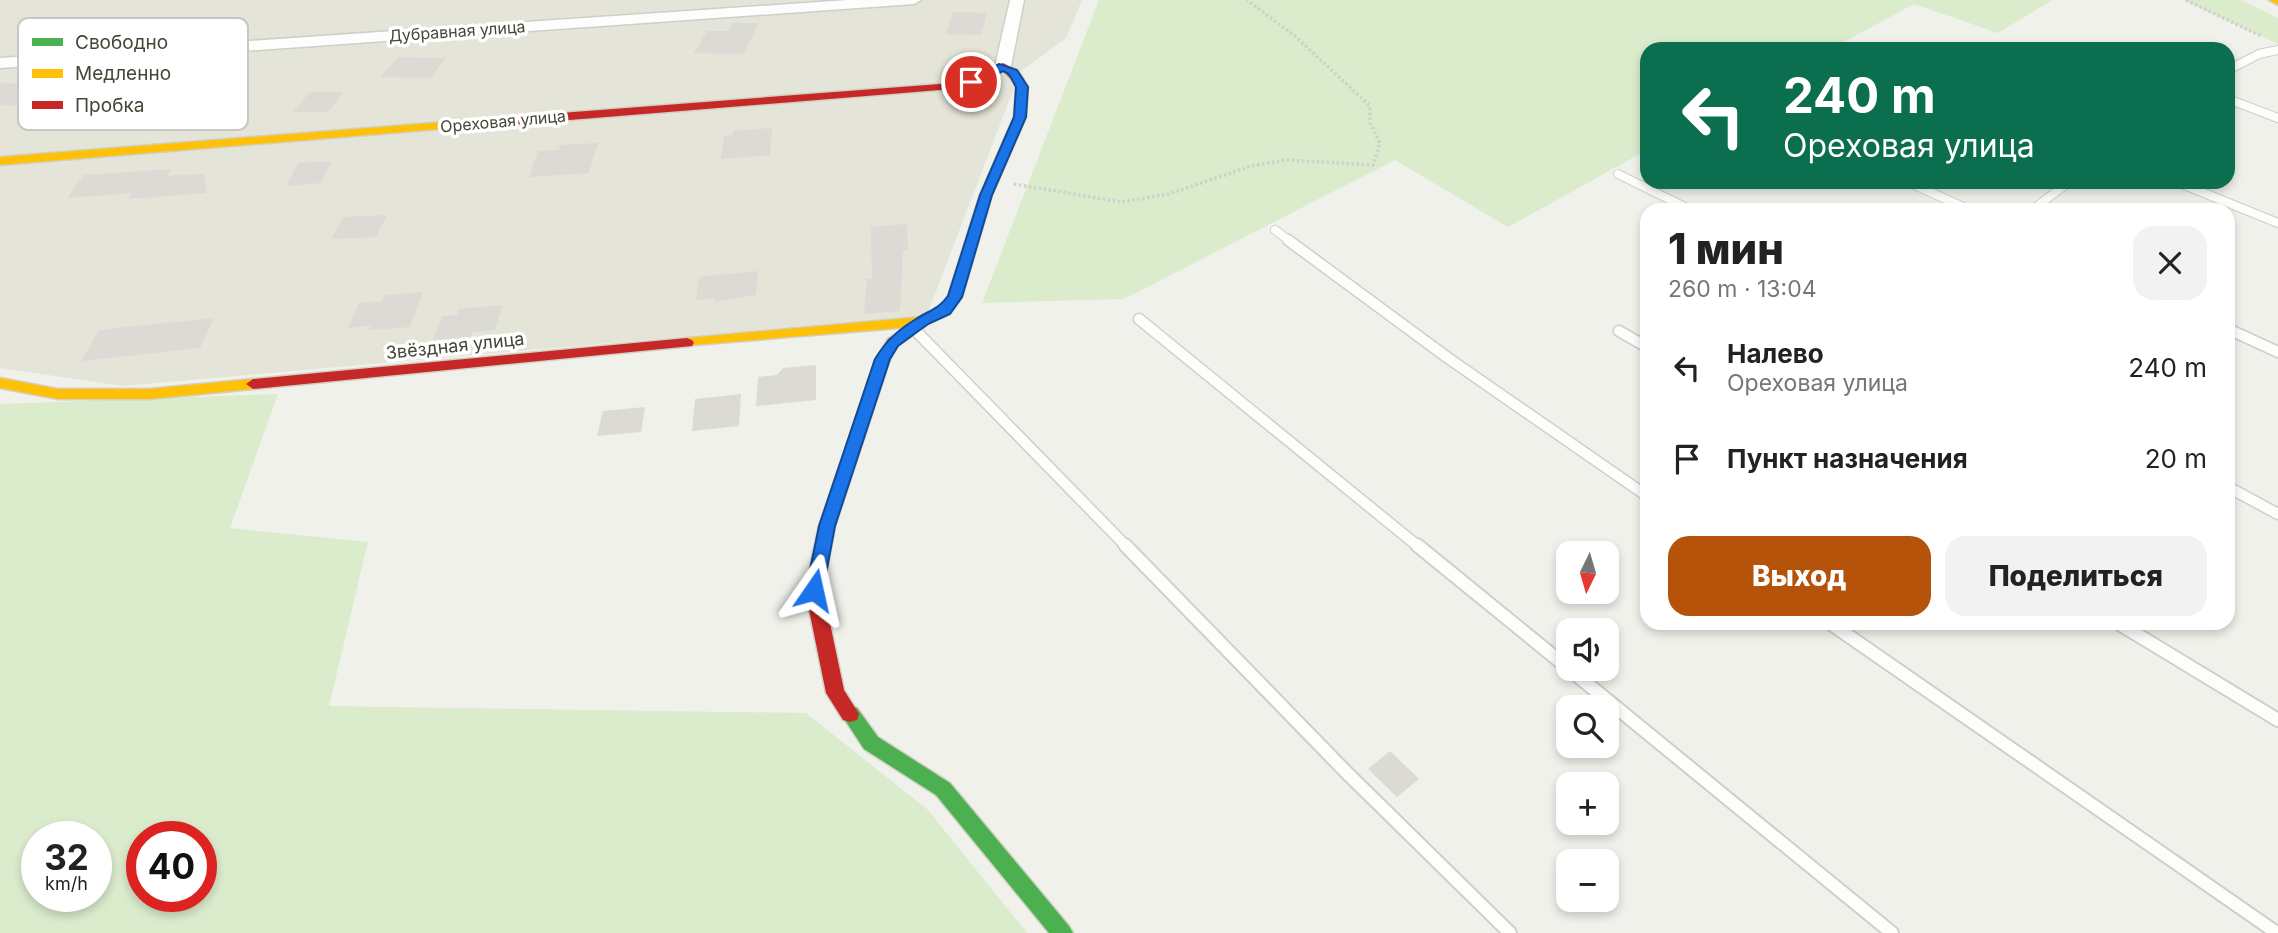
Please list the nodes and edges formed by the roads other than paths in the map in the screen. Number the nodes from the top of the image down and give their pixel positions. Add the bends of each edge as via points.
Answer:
1 (914, 0) edge
2 (1017, 0) edge
3 (248, 46) edge
4 (2278, 50) edge
5 (18, 62) edge
6 (0, 63) edge
7 (1003, 66) junction
8 (2235, 66) edge
9 (2235, 102) edge
10 (2278, 118) edge
11 (0, 161) edge
12 (1618, 174) dead end
13 (1640, 185) edge
14 (1648, 189) edge
15 (1924, 189) edge
16 (2060, 189) edge
17 (2194, 189) edge
18 (1676, 203) edge
19 (1954, 203) edge
20 (2041, 203) edge
21 (2229, 203) edge
22 (2235, 206) edge
23 (2278, 223) edge
24 (1275, 230) dead end
25 (1139, 319) dead end
26 (916, 323) junction
27 (1619, 331) dead end
28 (2235, 332) edge
29 (1640, 342) edge
30 (2278, 352) edge
31 (0, 383) edge
32 (1640, 491) edge
33 (2235, 491) edge
34 (2278, 514) edge
35 (1840, 630) edge
36 (2130, 630) edge
37 (1556, 658) edge
38 (1584, 681) edge
39 (2278, 720) edge
40 (1062, 933) edge
41 (1510, 933) edge
42 (1892, 933) edge
43 (2277, 933) edge

1 - 3 street, Дубравная улица
2 - 7 street
4 - 8 lane
5 - 6 street, Дубравная улица
7 - 11 street, Ореховая улица via 971,82 940,87
7 - 26 street via 1022,87 1023,103 965,259 962,283 945,310
9 - 10 lane
12 - 13 lane
14 - 18 lane
15 - 19 lane
16 - 20 lane
17 - 21 lane
22 - 23 lane
24 - 32 lane
25 - 37 lane
26 - 31 street, Звёздная улица via 149,394 58,394
26 - 40 street via 893,342 883,359 827,526 814,590 835,693 871,743 943,789
26 - 41 lane via 1347,773
27 - 29 lane
28 - 30 lane
33 - 34 lane
35 - 43 lane
36 - 39 lane
38 - 42 lane

